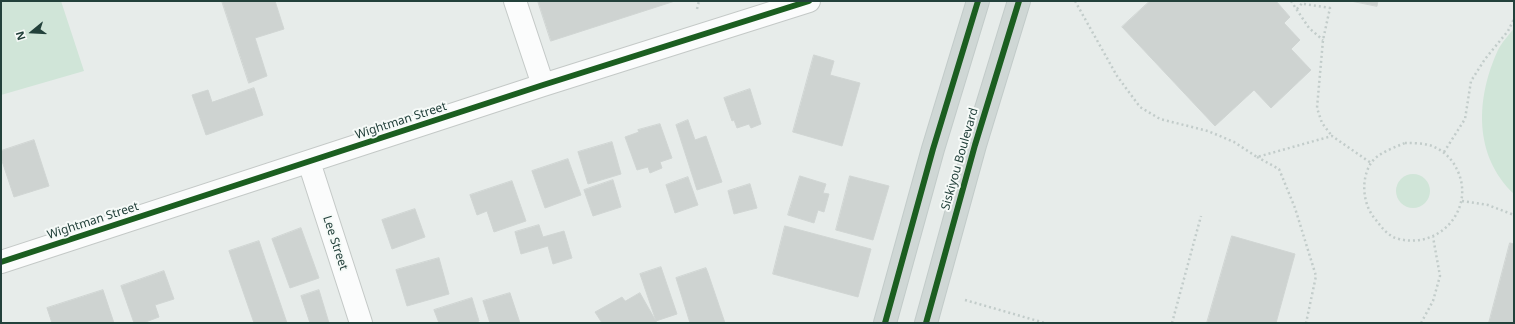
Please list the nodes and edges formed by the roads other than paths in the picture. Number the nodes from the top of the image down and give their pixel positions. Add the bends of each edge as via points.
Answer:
1 (515, 1) edge
2 (808, 1) edge
3 (978, 1) edge
4 (1019, 1) edge
5 (543, 85) junction
6 (310, 162) junction
7 (1, 262) edge
8 (361, 323) edge
9 (885, 323) edge
10 (926, 323) edge

1 - 5 street
2 - 5 street, Wightman Street
3 - 9 main road via 933,149
4 - 10 main road, Siskiyou Boulevard via 975,145
5 - 6 street, Wightman Street
6 - 7 street, Wightman Street
6 - 8 street, Lee Street

